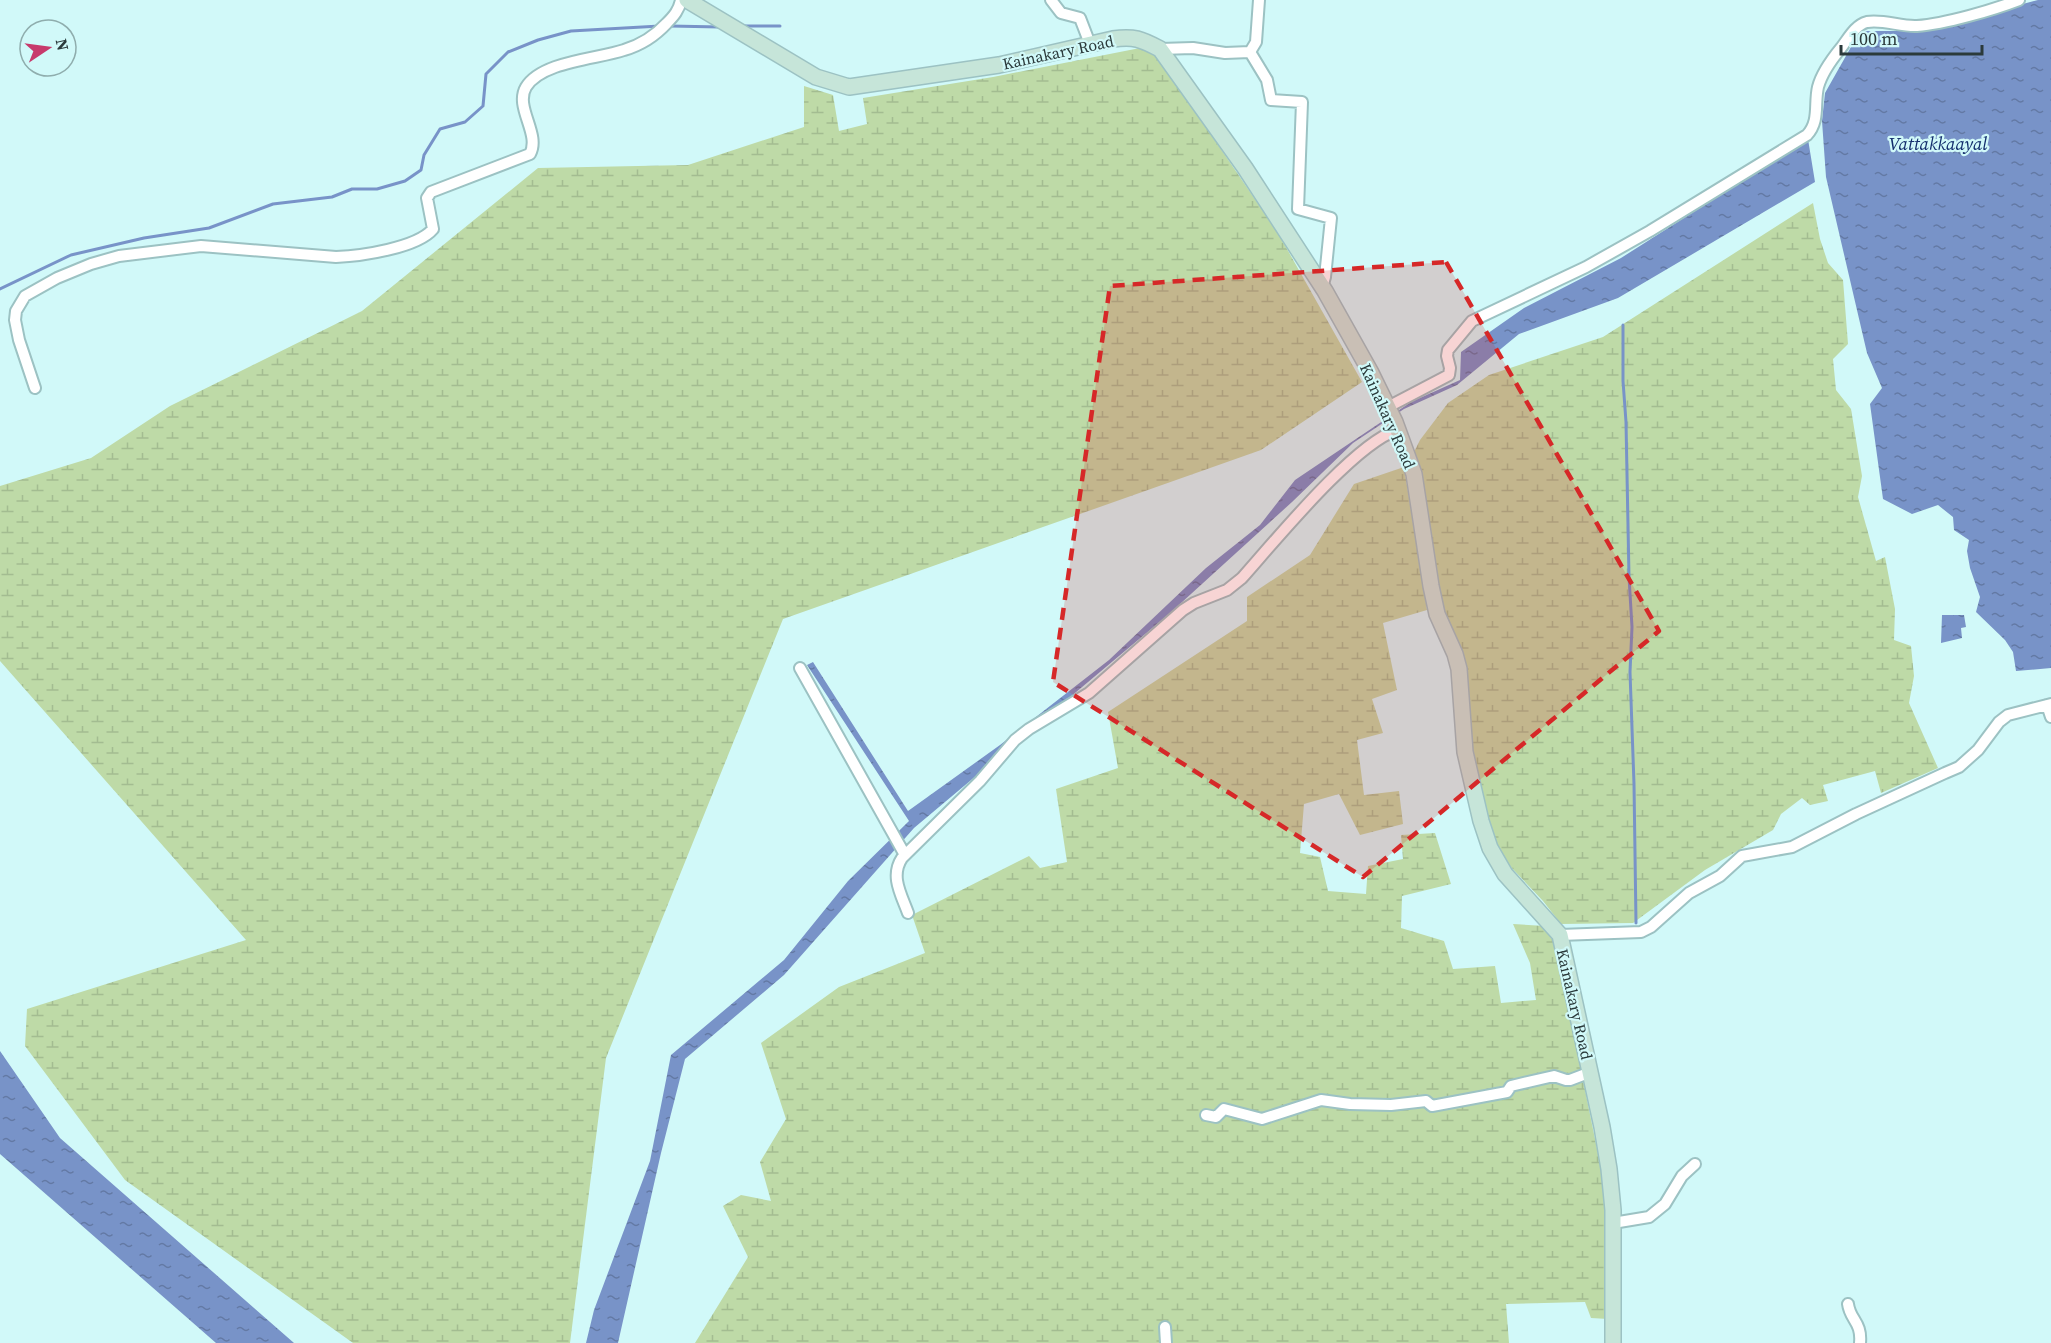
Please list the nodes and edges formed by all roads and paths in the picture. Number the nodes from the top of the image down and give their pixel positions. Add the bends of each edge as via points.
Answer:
1 (681, 0) edge
2 (687, 0) edge
3 (1051, 0) edge
4 (1259, 0) edge
5 (2019, 0) edge
6 (1090, 44) junction
7 (1160, 48) junction
8 (1250, 52) junction
9 (1322, 287) junction
10 (35, 388) dead end
11 (1391, 417) junction
12 (800, 668) dead end
13 (2049, 704) edge
14 (2051, 717) edge
15 (905, 855) junction
16 (908, 913) dead end
17 (1560, 935) junction
18 (1591, 1072) junction
19 (1206, 1115) dead end
20 (1695, 1164) dead end
21 (1613, 1223) junction
22 (1848, 1304) dead end
23 (1165, 1327) dead end
24 (1166, 1343) edge
25 (1613, 1343) edge
26 (1860, 1343) edge

1 - 10 street via 661,30 644,42 538,75 524,95 533,144 530,154 431,192 427,198 433,229 428,234 390,249 345,256 201,246 150,251 91,264 36,288 19,303 15,320
2 - 6 main road, Kainakary Road via 816,77 849,87 999,65
3 - 6 street via 1061,13 1080,18
4 - 8 street via 1256,42
5 - 11 street via 1929,24 1861,25 1821,78 1816,118 1807,135 1586,267 1472,321 1448,350 1449,375
6 - 7 main road, Kainakary Road via 1129,37
7 - 8 street
7 - 9 main road, Kainakary Road via 1245,168
8 - 9 street via 1268,80 1271,100 1302,102 1298,209 1331,218
9 - 11 main road, Kainakary Road
11 - 15 street via 1381,437 1330,481 1242,578 1227,590 1183,610 1089,693 1015,740 980,781
11 - 17 main road, Kainakary Road via 1414,474 1437,614 1459,669 1465,752 1484,830 1505,874
12 - 15 street
13 - 14 street
13 - 17 street via 2007,715 1959,767 1792,847 1742,856 1641,932
15 - 16 street via 896,875
17 - 18 main road, Kainakary Road
18 - 19 street via 1570,1080 1554,1076 1515,1085 1505,1092 1432,1106 1426,1101 1390,1105 1322,1100 1262,1119 1224,1109 1216,1118
18 - 21 main road, Kainakary Road via 1609,1169
20 - 21 street via 1682,1176 1665,1204 1649,1217
21 - 25 main road, Kainakary Road
22 - 26 street via 1860,1330
23 - 24 street

